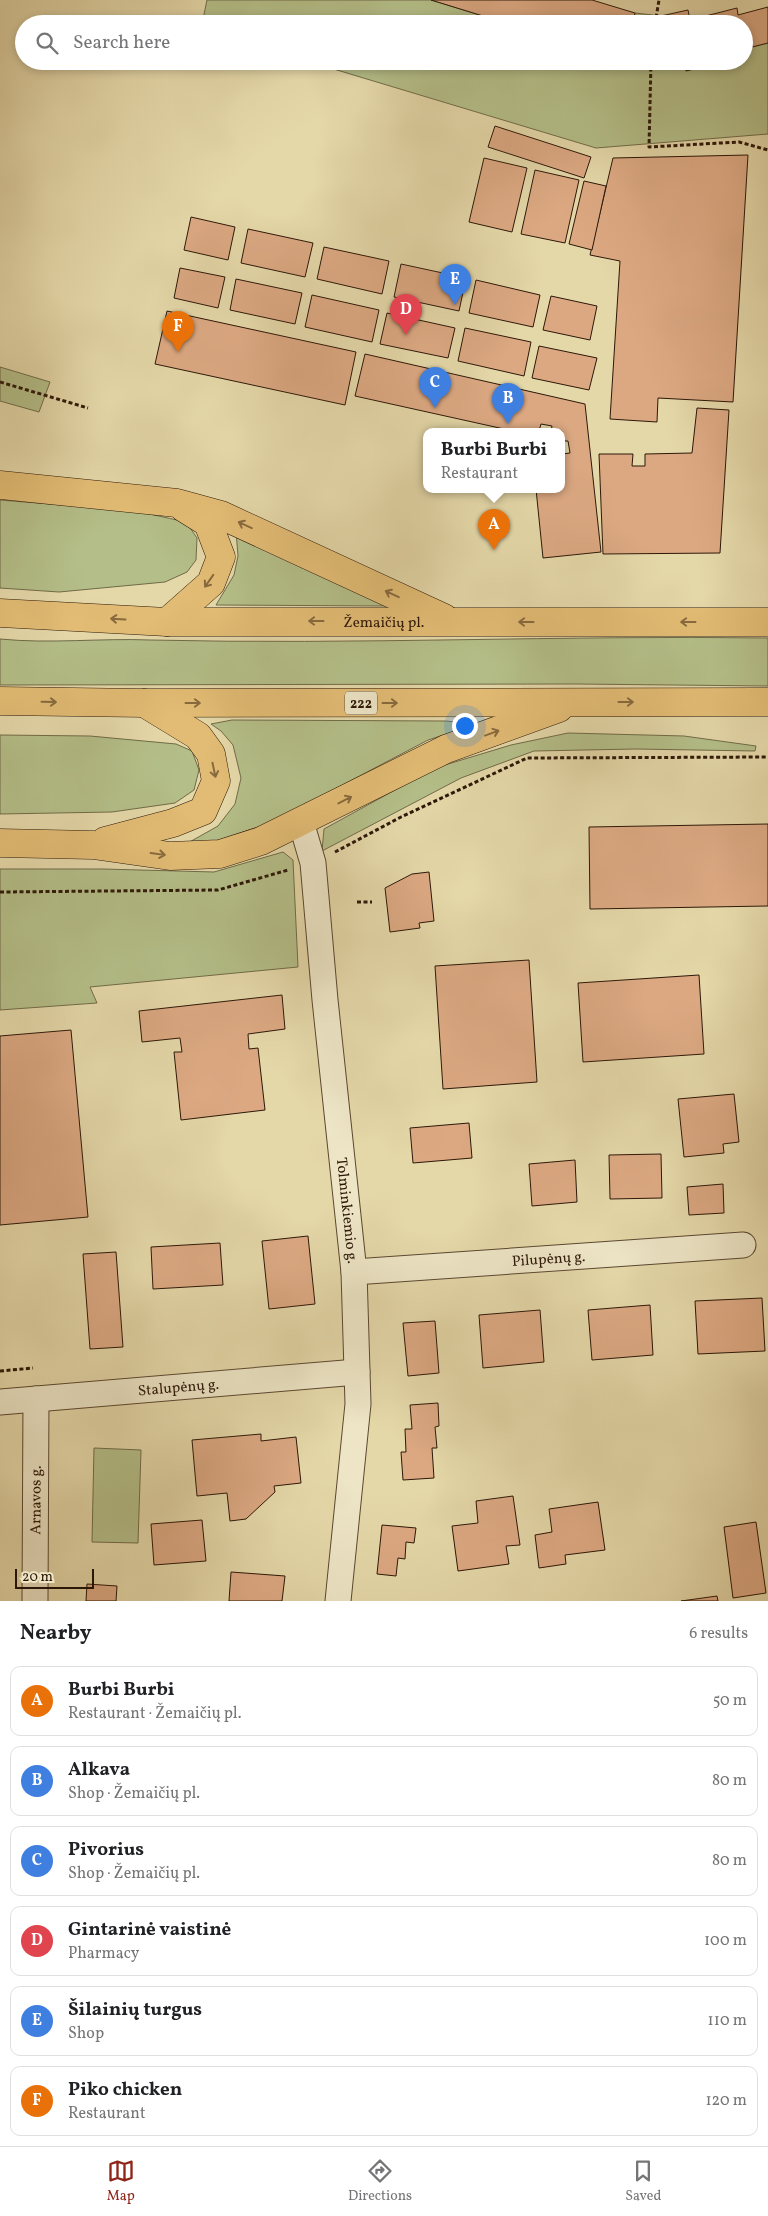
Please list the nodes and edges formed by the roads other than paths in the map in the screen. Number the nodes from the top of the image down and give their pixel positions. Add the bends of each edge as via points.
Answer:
1 (0, 485) edge
2 (177, 503) junction
3 (0, 613) edge
4 (452, 621) junction
5 (167, 622) junction
6 (768, 622) edge
7 (0, 701) edge
8 (577, 702) junction
9 (768, 702) edge
10 (144, 703) junction
11 (301, 822) junction
12 (0, 843) edge
13 (93, 845) junction
14 (743, 1245) dead end
15 (354, 1272) junction
16 (357, 1372) junction
17 (36, 1399) junction
18 (0, 1402) edge
19 (35, 1601) edge
20 (338, 1601) edge

1 - 2 main road
4 -> 2 main road via 222,515
2 -> 5 main road via 208,524 221,557 211,582
5 -> 3 main road, Žemaičių pl.
4 -> 5 main road, Žemaičių pl.
6 -> 4 main road, Žemaičių pl.
7 -> 10 main road, 222
8 -> 9 main road, 222
10 -> 8 main road, 222
11 -> 8 main road via 446,749
10 -> 13 main road via 198,736 211,754 216,781 203,811 173,823
13 -> 11 main road via 170,856 220,854 261,841
11 - 15 street, Tolminkiemio g. via 314,863
12 - 13 main road
14 - 15 street, Pilupėnų g.
15 - 16 street, Tolminkiemio g.
16 - 17 street, Stalupėnų g.
16 - 20 street, Tolminkiemio g. via 358,1404
17 - 18 street, Stalupėnų g.
17 - 19 street, Arnavos g.

